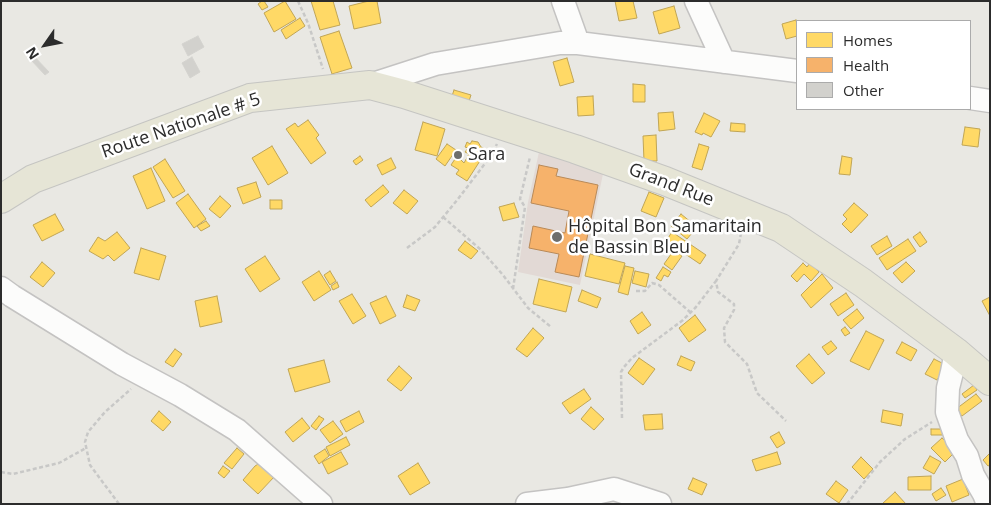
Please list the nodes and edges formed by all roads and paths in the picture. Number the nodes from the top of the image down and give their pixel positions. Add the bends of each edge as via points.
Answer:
1 (298, 1) edge
2 (563, 1) edge
3 (696, 1) edge
4 (578, 43) junction
5 (724, 62) junction
6 (796, 71) edge
7 (370, 85) junction
8 (329, 90) junction
9 (971, 98) edge
10 (990, 101) edge
11 (507, 127) junction
12 (535, 136) junction
13 (1, 199) edge
14 (745, 214) junction
15 (444, 217) junction
16 (407, 248) dead end
17 (716, 281) junction
18 (1, 288) edge
19 (514, 289) junction
20 (636, 291) dead end
21 (690, 312) junction
22 (551, 327) dead end
23 (956, 352) junction
24 (990, 381) edge
25 (157, 383) junction
26 (947, 412) junction
27 (622, 418) dead end
28 (786, 421) dead end
29 (86, 448) junction
30 (1, 472) edge
31 (570, 501) edge
32 (119, 504) edge
33 (321, 504) edge
34 (527, 504) edge
35 (660, 504) edge
36 (847, 504) edge
37 (988, 504) edge

1 - 8 path
2 - 4 street
3 - 5 street
4 - 5 street
4 - 7 street via 560,43 435,64
5 - 6 street
7 - 8 main road, Route Nationale # 5
7 - 11 main road, Grand Rue
8 - 13 main road, Route Nationale # 5 via 250,98 33,179
9 - 10 street
11 - 12 main road, Grand Rue
11 - 15 path via 490,157
12 - 14 main road, Grand Rue
12 - 19 path via 520,199 525,207
14 - 17 path via 739,244
14 - 23 main road, Grand Rue via 781,228
15 - 16 path
15 - 19 path via 480,249
17 - 21 path
17 - 28 path via 718,292 734,304 724,328 725,342 746,364 757,393
18 - 25 street
19 - 22 path via 528,308
20 - 21 path via 645,290 652,283 659,285
21 - 27 path via 624,367 621,372
23 - 24 main road, Grand Rue
23 - 26 street via 948,388
25 - 29 path via 129,390 88,432 84,442
25 - 33 street via 237,430
26 - 36 path via 905,439 880,462
26 - 37 street
29 - 30 path via 59,463 13,474
29 - 32 path via 90,466
31 - 34 street
31 - 35 street via 614,489

